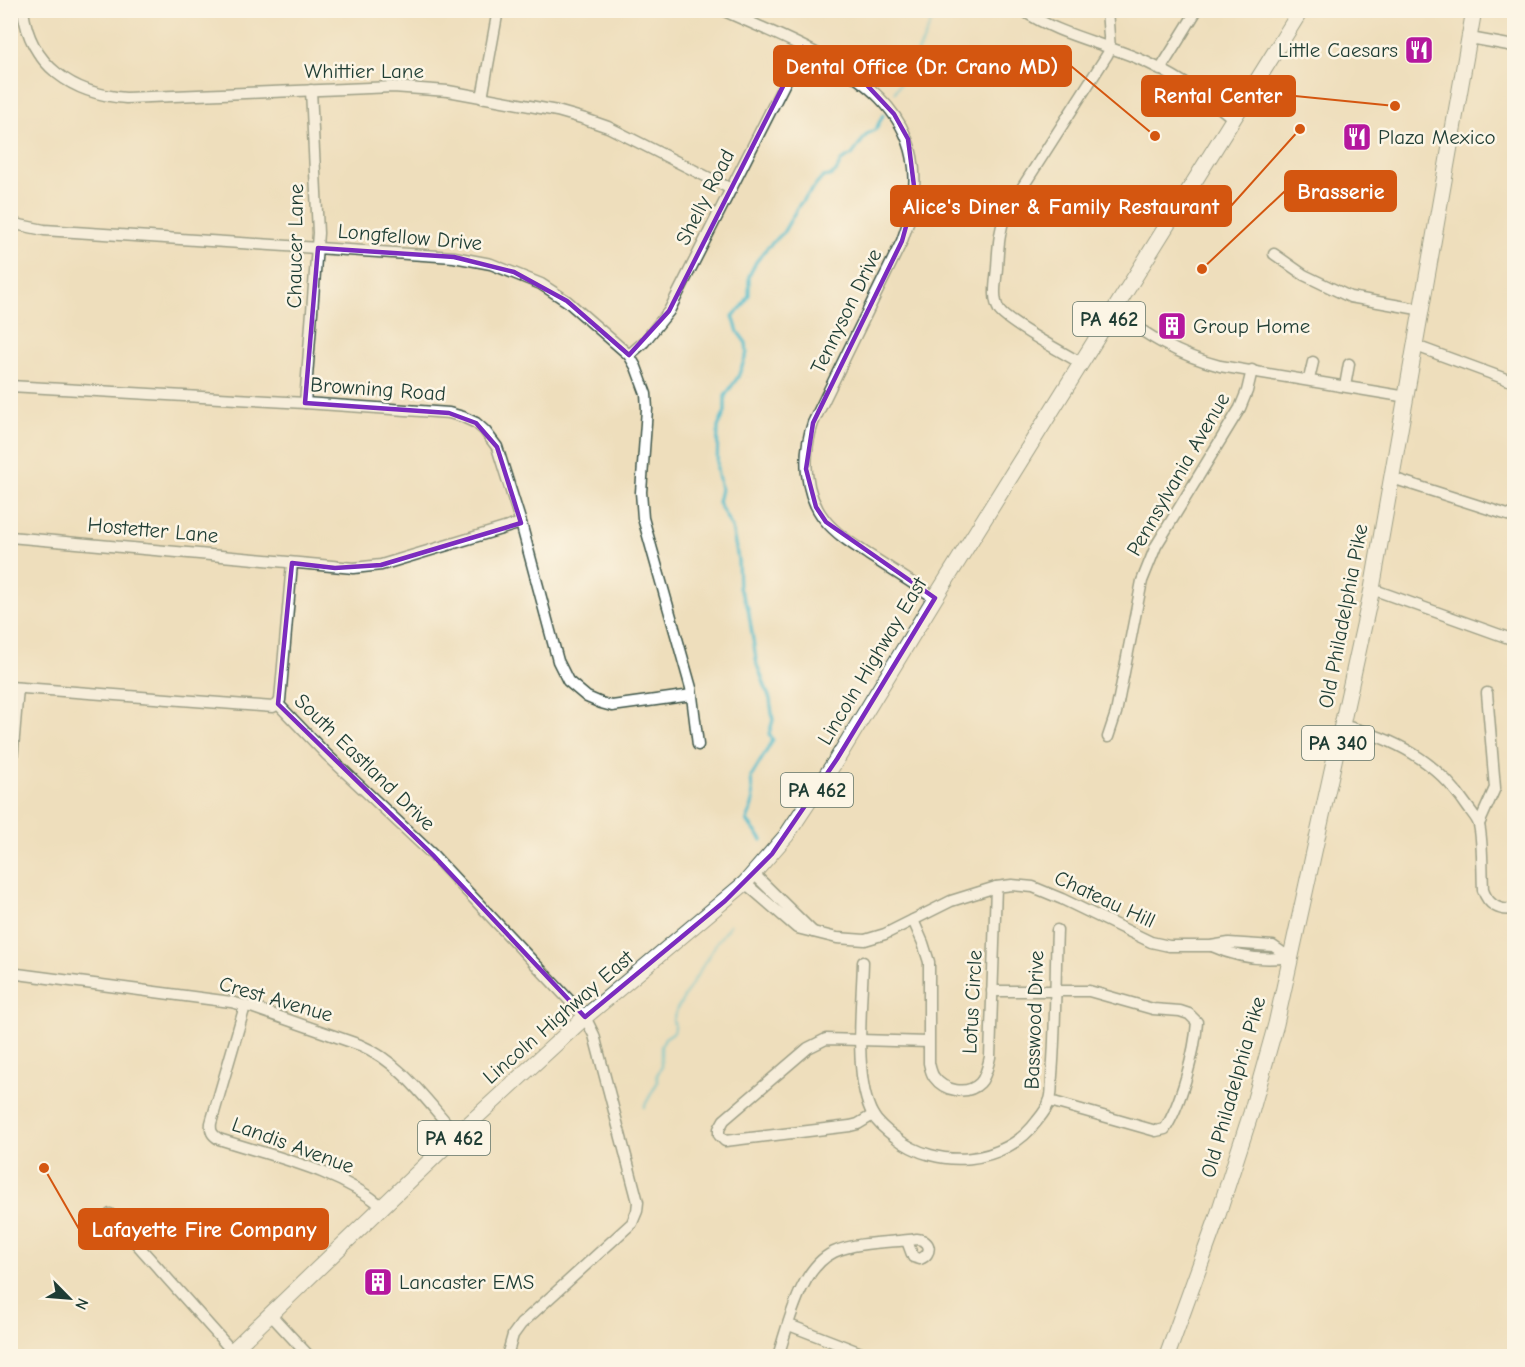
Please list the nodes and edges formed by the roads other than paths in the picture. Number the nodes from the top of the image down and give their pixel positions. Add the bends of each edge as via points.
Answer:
1 (23, 10) edge
2 (498, 10) edge
3 (722, 10) edge
4 (1022, 10) edge
5 (1107, 10) edge
6 (1197, 10) edge
7 (1301, 10) edge
8 (1474, 10) edge
9 (1470, 38) junction
10 (1515, 46) edge
11 (803, 47) junction
12 (1110, 49) junction
13 (1160, 70) junction
14 (311, 90) junction
15 (482, 98) junction
16 (1234, 119) junction
17 (731, 189) junction
18 (10, 223) edge
19 (318, 248) junction
20 (1274, 254) dead end
21 (1423, 310) junction
22 (1114, 311) junction
23 (1416, 346) junction
24 (629, 355) junction
25 (1313, 362) dead end
26 (1081, 363) junction
27 (1349, 364) dead end
28 (1252, 370) junction
29 (1309, 380) junction
30 (1515, 382) edge
31 (10, 386) edge
32 (1345, 386) junction
33 (1407, 397) junction
34 (305, 403) junction
35 (1392, 478) junction
36 (1515, 517) edge
37 (521, 523) junction
38 (10, 537) edge
39 (292, 563) junction
40 (1372, 589) junction
41 (935, 598) junction
42 (1515, 640) edge
43 (14, 687) edge
44 (1487, 693) dead end
45 (692, 695) junction
46 (278, 704) junction
47 (1342, 724) junction
48 (1108, 737) dead end
49 (698, 745) dead end
50 (10, 785) edge
51 (1479, 824) junction
52 (750, 878) junction
53 (996, 887) junction
54 (1515, 909) edge
55 (913, 920) junction
56 (1057, 930) dead end
57 (1290, 957) junction
58 (863, 962) dead end
59 (10, 973) edge
60 (992, 991) junction
61 (1054, 992) junction
62 (245, 1005) junction
63 (585, 1017) junction
64 (861, 1041) junction
65 (928, 1042) junction
66 (1050, 1101) junction
67 (873, 1115) junction
68 (457, 1135) junction
69 (383, 1207) junction
70 (110, 1214) dead end
71 (907, 1240) dead end
72 (271, 1315) junction
73 (789, 1325) junction
74 (230, 1354) edge
75 (309, 1356) edge
76 (507, 1356) edge
77 (778, 1356) edge
78 (869, 1356) edge
79 (1167, 1356) edge

1 - 14 street, Whittier Lane via 28,33 50,68 73,86 99,95 126,98
2 - 15 street
3 - 11 street, Tennyson Drive
4 - 12 street
5 - 12 street
6 - 13 street
7 - 16 main road, Lincoln Highway East / PA 462
8 - 9 main road, Old Philadelphia Pike / PA 340
9 - 10 street
9 - 21 main road, Old Philadelphia Pike / PA 340
11 - 17 street, Shelly Road
11 - 41 street, Tennyson Drive via 864,82 888,106 908,139 915,184 912,211 902,241 813,423 806,455 809,482 816,507 846,540
12 - 13 street
12 - 26 street via 1006,213 999,237 995,291 1000,311
13 - 16 street
14 - 15 street, Whittier Lane via 412,88
14 - 19 street, Chaucer Lane
15 - 17 street, Whittier Lane via 557,111 608,127
16 - 22 main road, Lincoln Highway East / PA 462
17 - 24 street, Shelly Road via 669,311
18 - 19 street, Longfellow Drive via 44,230
19 - 24 street, Longfellow Drive via 454,257 491,264 541,284 567,301
19 - 34 street, Chaucer Lane
20 - 21 street via 1304,275 1350,297
21 - 23 main road, Old Philadelphia Pike / PA 340
22 - 26 main road, Lincoln Highway East / PA 462
22 - 28 street via 1148,336 1183,354 1220,366
23 - 30 street
23 - 33 main road, Old Philadelphia Pike / PA 340
24 - 45 street, Longfellow Drive via 646,394 643,519
25 - 29 street
26 - 41 main road, Lincoln Highway East / PA 462
27 - 32 street
28 - 29 street
28 - 48 street, Pennsylvania Avenue via 1240,408 1148,563
29 - 32 street
31 - 34 street, Browning Road
32 - 33 street
33 - 35 main road, Old Philadelphia Pike / PA 340
34 - 37 street, Browning Road via 449,413 476,423 497,447
35 - 36 street
35 - 40 main road, Old Philadelphia Pike / PA 340
37 - 39 street, Hostetter Lane via 372,566 335,568
37 - 45 street, Browning Road via 558,662 568,681 593,701 612,706
38 - 39 street, Hostetter Lane
39 - 46 street
40 - 42 street
40 - 47 main road, Old Philadelphia Pike / PA 340
41 - 52 main road, Lincoln Highway East / PA 462 via 808,804
43 - 46 street, South Eastland Drive via 273,707
43 - 50 street
44 - 51 street via 1495,788
45 - 49 street, Longfellow Drive
46 - 63 street, South Eastland Drive via 433,855
47 - 51 street via 1374,733 1409,750 1449,781
47 - 57 main road, Old Philadelphia Pike / PA 340
51 - 54 street via 1486,900 1496,907
52 - 55 street, Chateau Hill via 813,932 865,940
52 - 63 main road, Lincoln Highway East / PA 462
53 - 55 street, Chateau Hill via 951,901
53 - 57 street, Chateau Hill via 1033,887 1151,942 1168,946 1274,946
53 - 60 street, Lotus Circle
55 - 65 street, Lotus Circle via 929,962
56 - 61 street, Basswood Drive
57 - 79 main road, Old Philadelphia Pike / PA 340 via 1251,1113
58 - 64 street, Basswood Drive
59 - 62 street, Crest Avenue
60 - 61 street
60 - 65 street, Lotus Circle via 990,1057 981,1083 970,1090 946,1087 934,1076
61 - 66 street, Basswood Drive
61 - 66 street via 1089,991 1153,1009 1180,1011 1197,1022 1184,1083 1165,1129 1156,1131
62 - 68 street, Crest Avenue via 384,1057
62 - 69 street, Landis Avenue via 211,1123 214,1136 331,1175
63 - 68 main road, Lincoln Highway East / PA 462
63 - 76 street via 609,1089 638,1211 632,1223 521,1324
64 - 65 street
64 - 67 street, Basswood Drive via 864,1095
64 - 67 street via 826,1039 808,1048 724,1120 719,1135 725,1140 850,1126
66 - 67 street, Basswood Drive via 1019,1141 980,1158 937,1157 918,1152 880,1126
68 - 69 main road, Lincoln Highway East / PA 462
69 - 72 main road, Lincoln Highway East / PA 462
70 - 74 street
71 - 73 street via 836,1251 821,1259 803,1285
72 - 74 main road, Lincoln Highway East / PA 462
72 - 75 street
73 - 77 street
73 - 78 street

